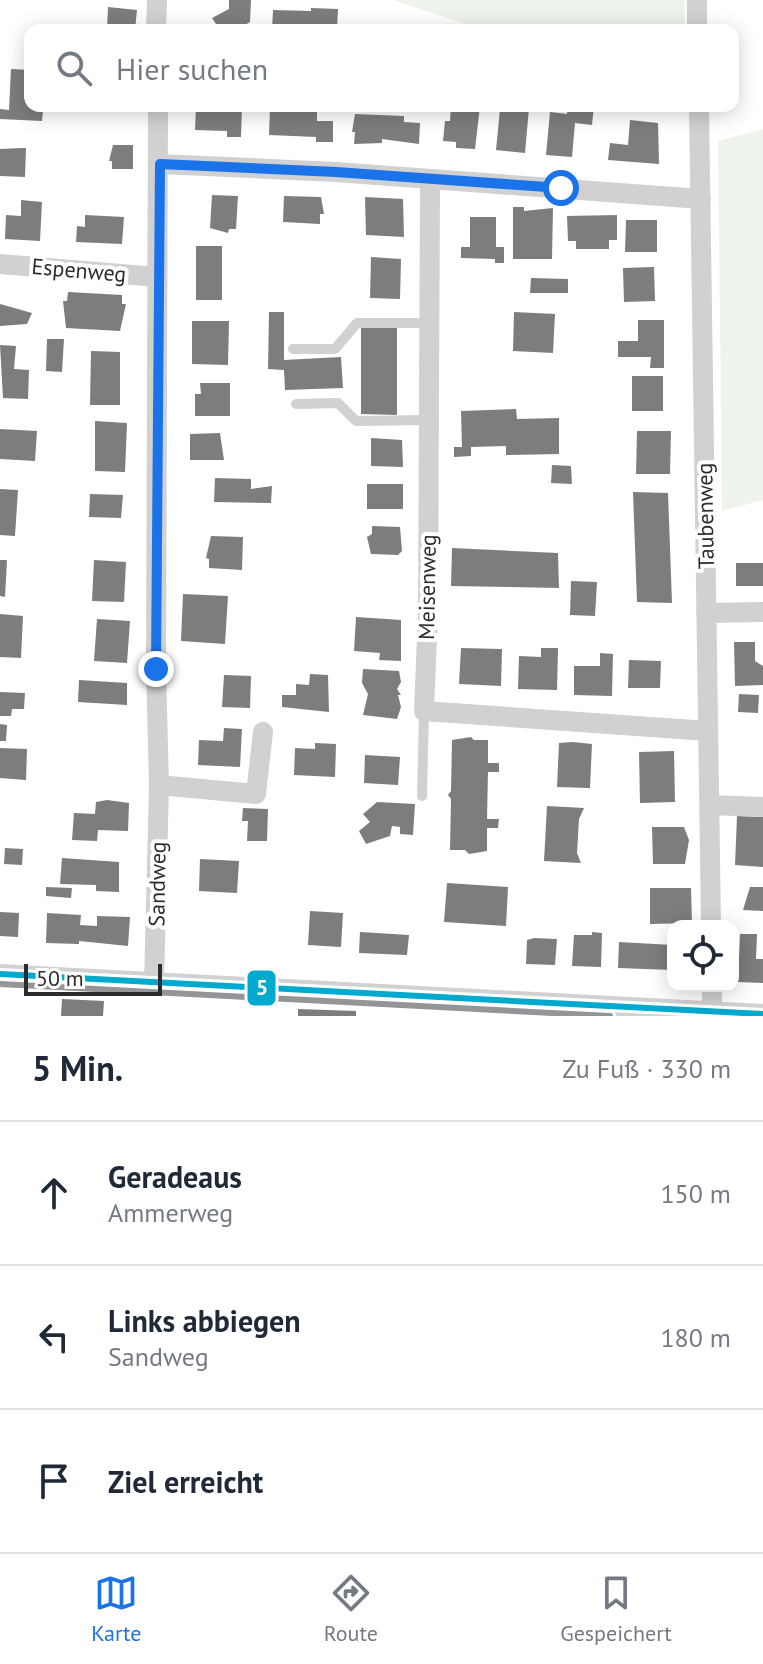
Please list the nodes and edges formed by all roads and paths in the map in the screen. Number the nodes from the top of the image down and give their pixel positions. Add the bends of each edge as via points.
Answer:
1 (157, 0) edge
2 (697, 0) edge
3 (156, 24) edge
4 (697, 24) edge
5 (158, 112) edge
6 (699, 112) edge
7 (160, 164) junction
8 (430, 179) junction
9 (701, 199) junction
10 (0, 264) edge
11 (157, 277) junction
12 (430, 323) junction
13 (293, 349) dead end
14 (296, 404) dead end
15 (429, 420) junction
16 (763, 612) edge
17 (706, 613) junction
18 (424, 711) junction
19 (708, 731) junction
20 (263, 732) dead end
21 (159, 785) junction
22 (422, 796) dead end
23 (710, 805) junction
24 (763, 807) edge
25 (711, 920) edge
26 (0, 974) edge
27 (154, 983) junction
28 (712, 992) edge
29 (712, 1010) junction
30 (763, 1014) edge

1 - 3 street
2 - 4 street
5 - 7 street, Sandweg
6 - 9 street, Taubenweg
7 - 8 street
7 - 11 street, Sandweg
8 - 9 street
8 - 12 street, Meisenweg
9 - 17 street, Taubenweg
10 - 11 street, Espenweg
11 - 21 street, Sandweg
12 - 13 lane via 357,323 335,349
12 - 15 street, Meisenweg
14 - 15 lane via 338,403 356,421
15 - 18 street, Meisenweg
16 - 17 street
17 - 19 street, Taubenweg
18 - 19 street
18 - 22 lane
19 - 23 street, Taubenweg
20 - 21 street via 256,794
21 - 27 street, Sandweg
23 - 24 street
23 - 25 street, Taubenweg
26 - 27 street
27 - 29 street
28 - 29 street
29 - 30 street

